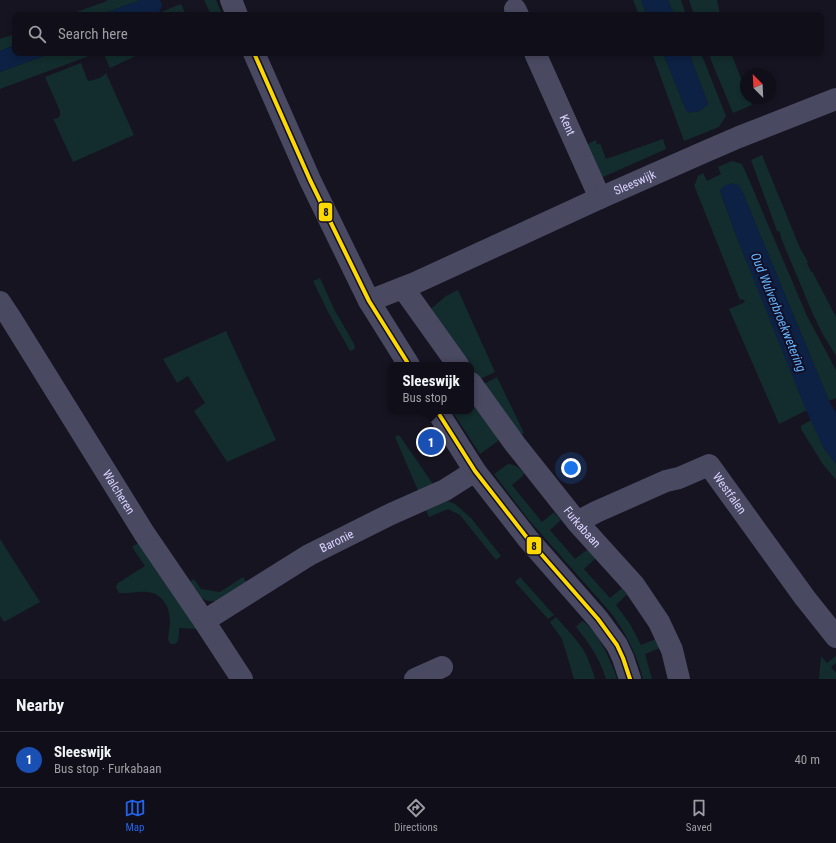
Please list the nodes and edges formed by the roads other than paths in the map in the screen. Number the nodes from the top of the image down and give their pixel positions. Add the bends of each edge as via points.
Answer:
1 (231, 0) edge
2 (236, 12) edge
3 (255, 56) edge
4 (536, 56) edge
5 (836, 98) edge
6 (600, 198) junction
7 (403, 288) junction
8 (370, 301) junction
9 (3, 314) edge
10 (406, 362) edge
11 (456, 362) edge
12 (474, 387) edge
13 (439, 414) edge
14 (475, 471) junction
15 (577, 522) junction
16 (204, 621) junction
17 (836, 636) edge
18 (442, 667) dead end
19 (242, 679) edge
20 (415, 679) edge
21 (630, 679) edge
22 (679, 679) edge

1 - 2 street
3 - 8 street via 310,180
4 - 6 street, Kent
5 - 6 street, Sleeswijk
6 - 7 street, Sleeswijk
7 - 8 street, Sleeswijk
7 - 11 street
8 - 10 street
9 - 16 street, Walcheren
12 - 15 street, Furkabaan
13 - 14 street
14 - 16 street, Baronie via 445,490 309,556
14 - 21 street via 528,539 598,619 617,645
15 - 17 street, Westfalen via 666,481 709,465 804,598
15 - 22 street, Furkabaan via 634,585 659,622 672,650
16 - 19 street, Walcheren
18 - 20 street

